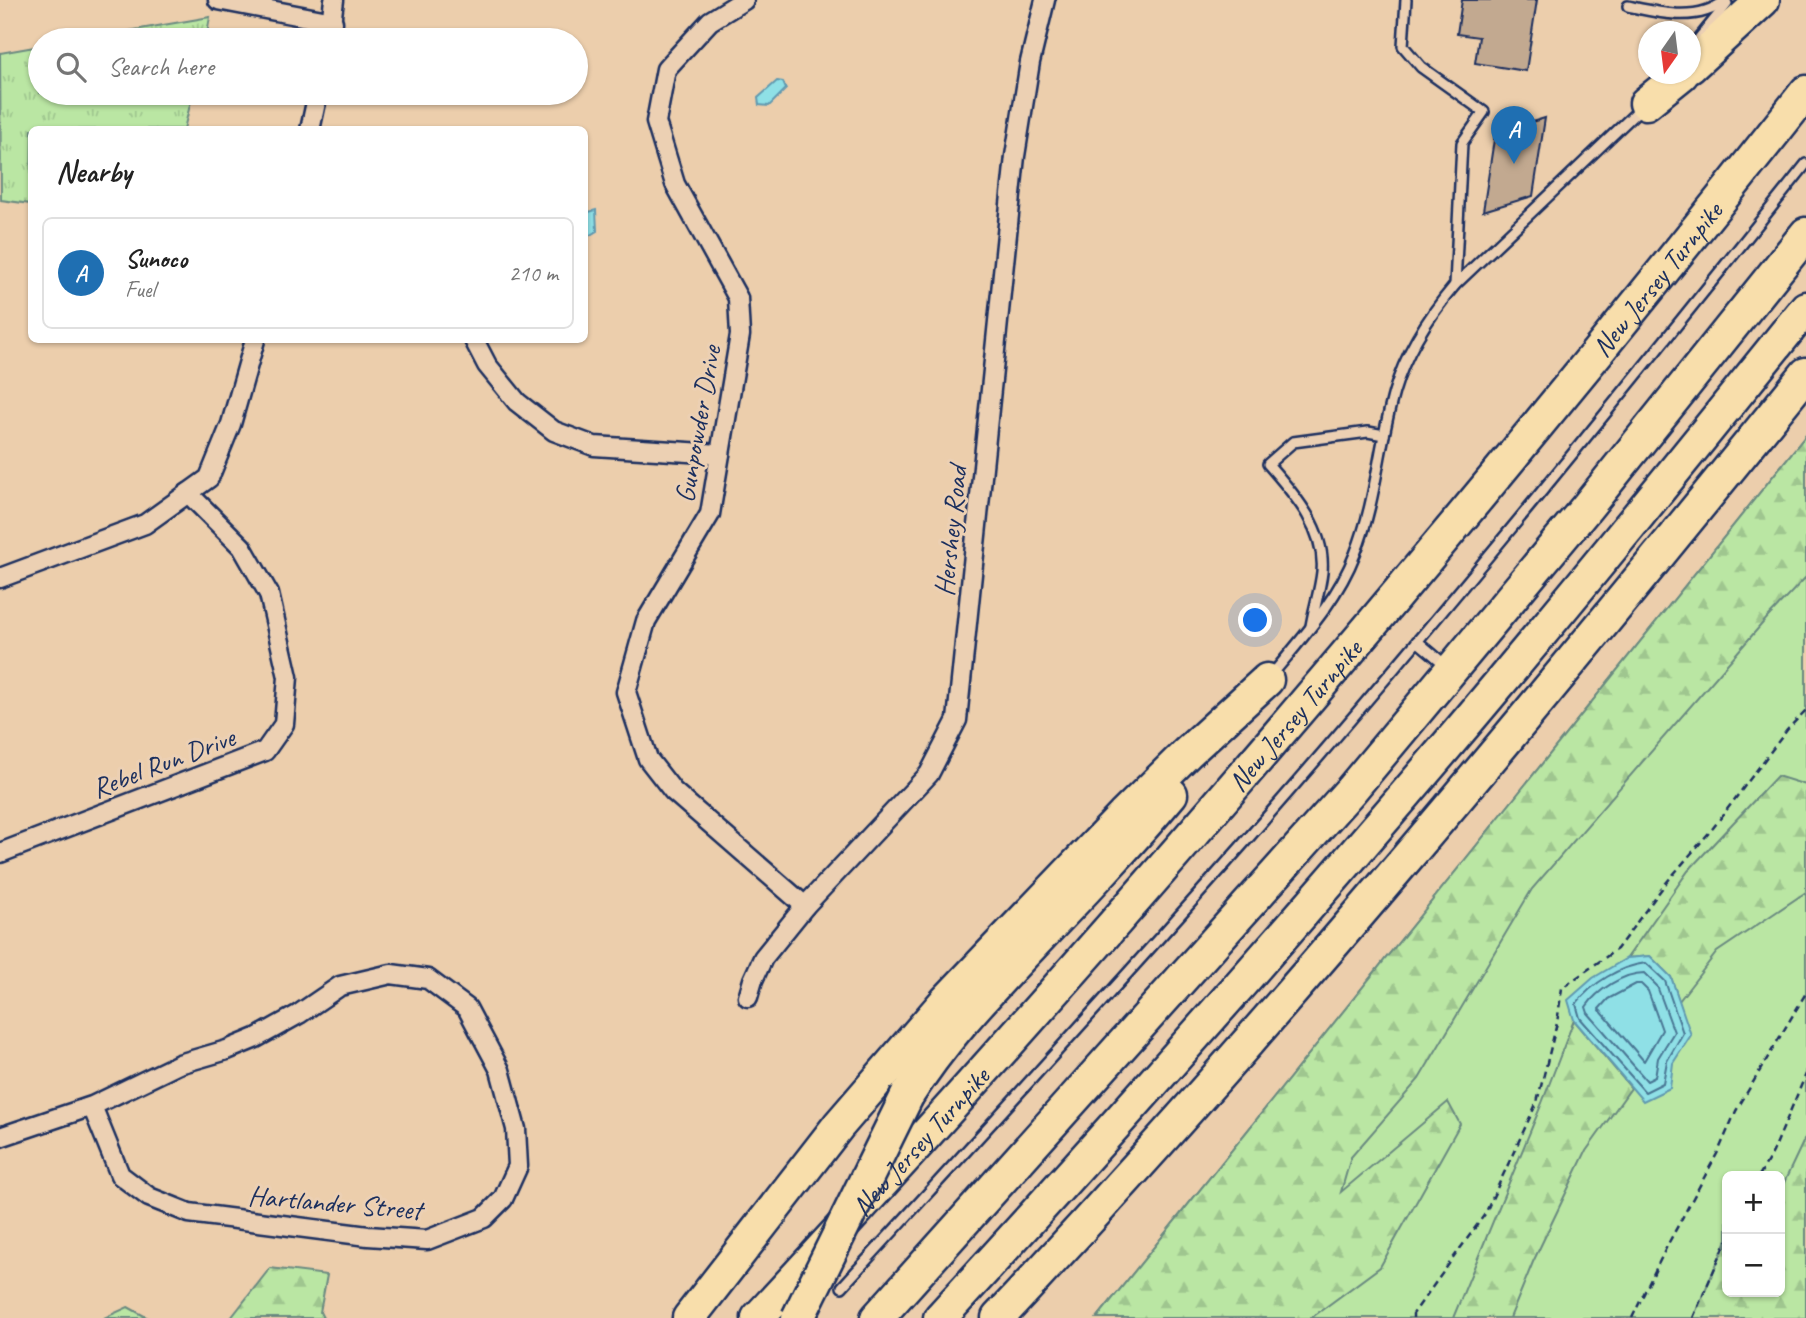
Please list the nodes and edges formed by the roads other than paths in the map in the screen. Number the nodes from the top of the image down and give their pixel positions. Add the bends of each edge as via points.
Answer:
1 (218, 0) edge
2 (334, 0) edge
3 (744, 0) edge
4 (1045, 0) edge
5 (1406, 0) edge
6 (1728, 0) edge
7 (1763, 0) edge
8 (1628, 6) dead end
9 (333, 22) junction
10 (332, 28) edge
11 (1701, 35) edge
12 (1701, 56) edge
13 (1662, 84) edge
14 (1670, 84) edge
15 (1806, 92) edge
16 (1646, 103) junction
17 (315, 105) edge
18 (311, 126) edge
19 (1806, 164) edge
20 (1806, 234) edge
21 (1455, 285) junction
22 (1806, 308) edge
23 (255, 343) edge
24 (476, 343) edge
25 (1806, 374) edge
26 (1384, 435) junction
27 (720, 454) junction
28 (188, 493) junction
29 (0, 578) edge
30 (1310, 627) junction
31 (1417, 641) junction
32 (1452, 671) junction
33 (1267, 680) junction
34 (0, 853) edge
35 (805, 906) junction
36 (748, 997) dead end
37 (92, 1106) junction
38 (0, 1137) edge
39 (842, 1287) dead end
40 (689, 1318) edge
41 (758, 1318) edge
42 (798, 1318) edge
43 (877, 1318) edge
44 (940, 1318) edge
45 (998, 1318) edge

1 - 9 street
2 - 9 street
3 - 27 street, Gunpowder Drive via 709,21 667,69 656,122 675,184 738,298 740,335
4 - 35 street, Hershey Road via 1015,156 957,720 929,774
5 - 21 lane via 1403,46 1421,67 1484,113 1462,143
6 - 8 lane via 1708,11 1678,15
6 - 11 lane
7 - 12 highway
9 - 10 street
13 - 16 lane
14 - 16 highway
15 - 41 highway, New Jersey Turnpike via 1524,444 1361,638 1069,976
16 - 21 lane
17 - 18 street
19 - 31 lane
20 - 32 highway
21 - 26 lane via 1428,317 1409,355 1394,391
22 - 44 highway via 1466,723 1179,1055
23 - 28 street via 209,478
24 - 27 street via 517,402 554,431 594,446
25 - 45 highway via 1654,563 1349,923
26 - 30 lane via 1355,554
26 - 30 lane via 1368,432 1293,442 1268,464 1295,495 1319,537 1322,571
27 - 35 street, Gunpowder Drive via 710,514 646,621 626,692 648,759 673,791
28 - 29 street via 145,524
28 - 34 street, Rebel Run Drive via 242,547 269,594 288,677 284,724 265,751
30 - 33 lane
31 - 32 lane
31 - 39 lane via 1112,992
32 - 43 highway via 1351,790
33 - 40 highway via 1123,816 928,1021 839,1125
33 - 42 highway, bridge via 1145,825 965,1015 932,1058 907,1096
35 - 36 street, Hershey Road via 763,958
37 - 37 street, Hartlander Street via 179,1064 256,1038 340,986 391,974 428,979 467,1009 500,1070 516,1129 518,1166 503,1199 484,1218 427,1240 189,1213 149,1198 120,1175
37 - 38 street, Hartlander Street

